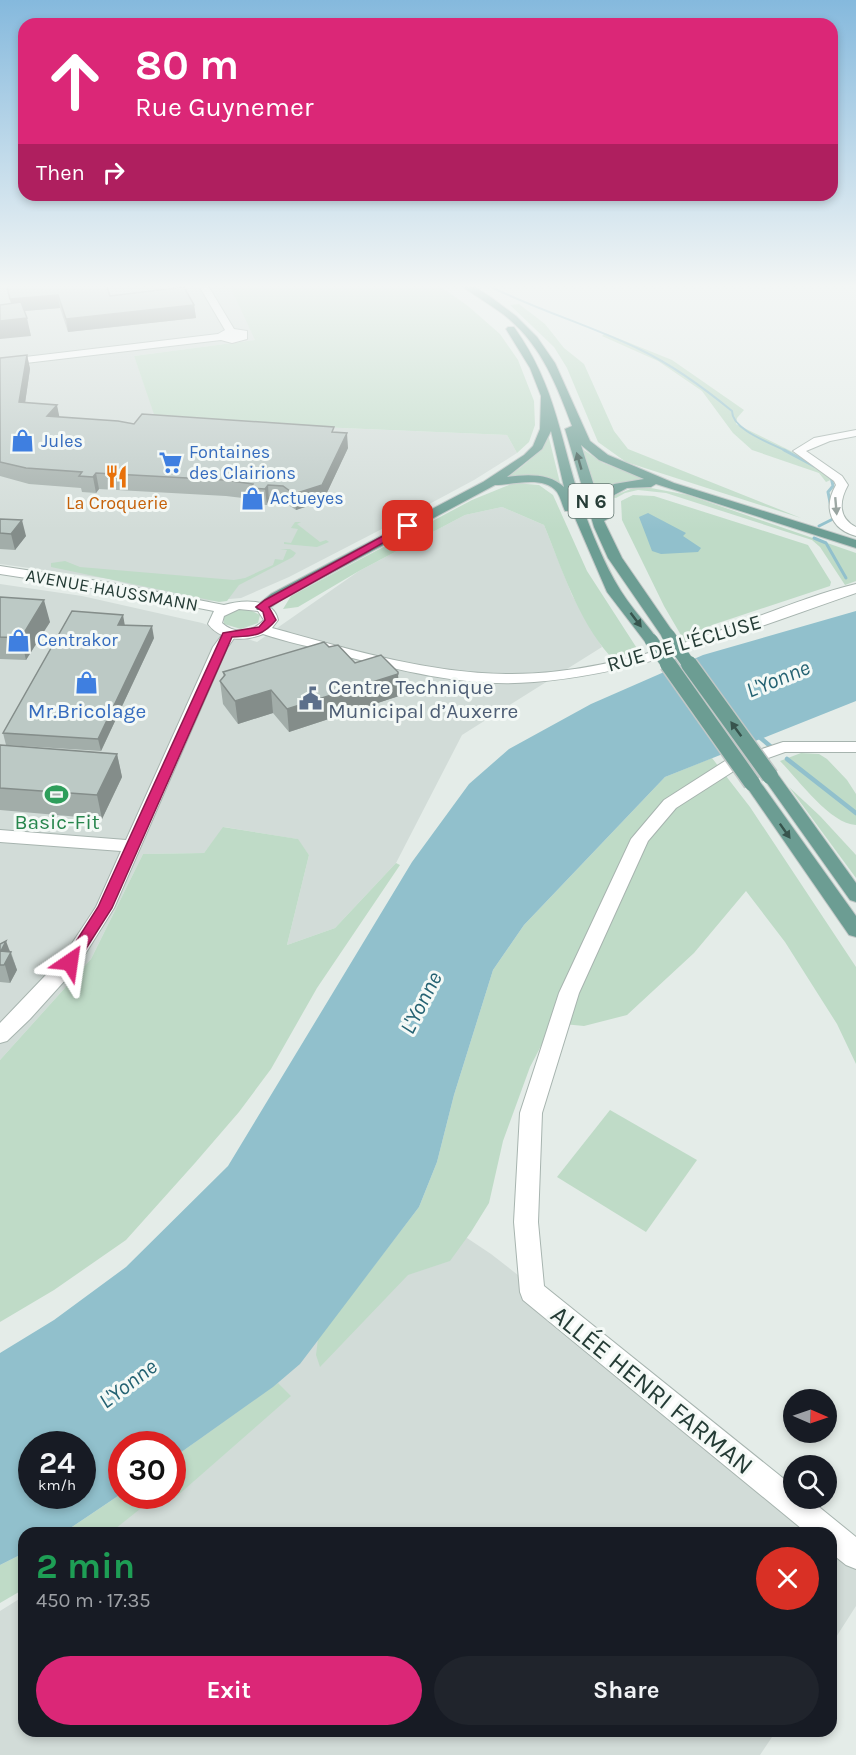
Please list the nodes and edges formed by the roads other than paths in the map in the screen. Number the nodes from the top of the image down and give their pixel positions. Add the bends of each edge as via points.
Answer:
1 (536, 366) edge
2 (551, 366) edge
3 (559, 384) junction
4 (546, 395) junction
5 (856, 433) edge
6 (487, 484) junction
7 (679, 488) junction
8 (856, 532) edge
9 (856, 544) edge
10 (0, 570) edge
11 (0, 579) edge
12 (856, 588) edge
13 (620, 600) junction
14 (262, 607) junction
15 (648, 609) junction
16 (220, 614) junction
17 (262, 629) junction
18 (230, 634) junction
19 (856, 747) edge
20 (0, 836) edge
21 (132, 846) junction
22 (856, 896) edge
23 (856, 930) edge
24 (0, 1035) edge
25 (821, 1527) edge
26 (837, 1540) edge
27 (856, 1555) edge

1 - 4 main road, N 6
2 - 3 main road, N 6
3 - 7 main road via 588,447 625,469
15 -> 3 main road, N 6 via 600,527
4 - 6 main road via 546,429 538,447
4 - 13 main road, N 6 via 574,500 591,546
5 -> 8 street via 799,451 838,479 842,485 834,497 837,517 841,525
6 - 13 main road via 523,478 551,483 560,489 601,576
6 - 14 main road
7 - 9 main road
7 - 15 main road via 640,482 624,484 610,489 601,498 601,508
10 - 16 street, AVENUE HAUSSMANN via 111,587
11 - 16 street, AVENUE HAUSSMANN
12 - 17 street, RUE DE L'ÉCLUSE via 672,650 621,664 533,678 437,673
13 -> 23 main road, N 6, bridge
14 - 16 street via 239,605
14 - 17 street via 271,620
22 -> 15 main road, N 6, bridge
16 - 18 street via 218,628
17 - 18 street
18 - 21 street via 220,647
19 - 25 street, ALLÉE HENRI FARMAN via 783,747 731,765 670,804 640,839 569,993 531,1113 526,1222 532,1292
20 - 21 street
21 - 24 street via 105,908 70,962
26 - 27 street, ALLÉE HENRI FARMAN

